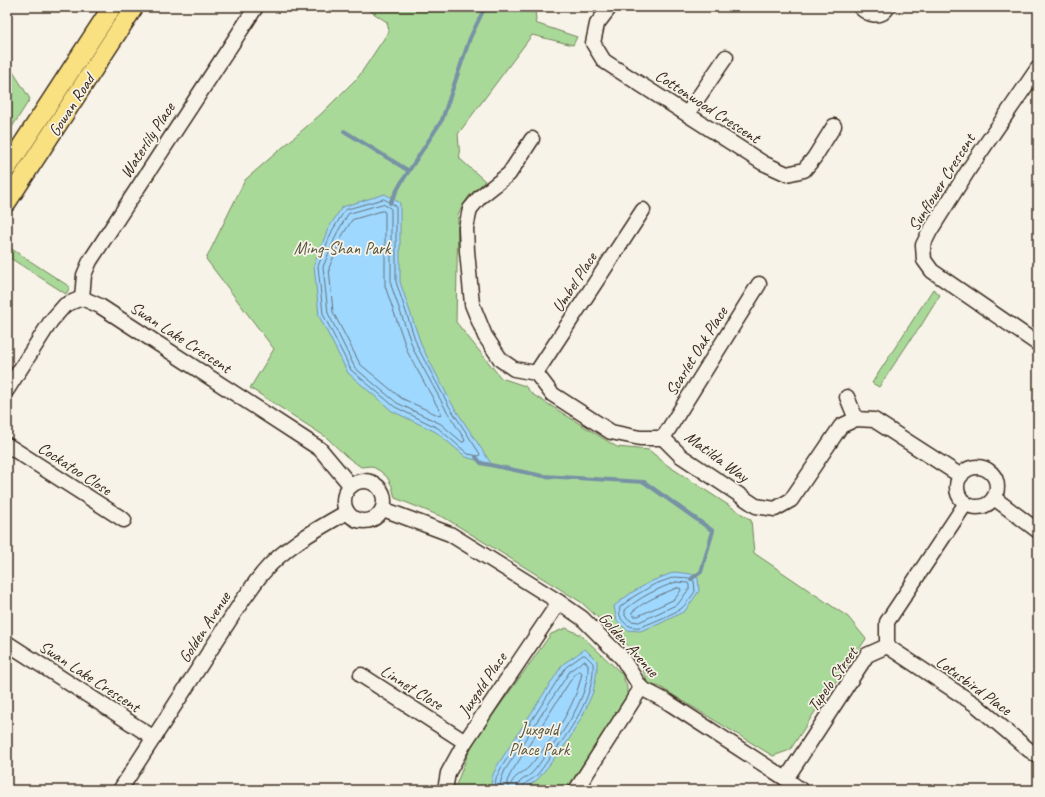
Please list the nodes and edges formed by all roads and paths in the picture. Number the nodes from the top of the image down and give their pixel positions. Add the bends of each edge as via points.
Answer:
1 (112, 7) edge
2 (134, 7) edge
3 (256, 7) edge
4 (610, 7) edge
5 (860, 7) edge
6 (888, 7) edge
7 (726, 57) dead end
8 (1038, 68) edge
9 (687, 114) junction
10 (834, 126) dead end
11 (532, 138) dead end
12 (7, 168) edge
13 (7, 202) edge
14 (643, 210) dead end
15 (760, 284) dead end
16 (82, 298) junction
17 (1037, 341) edge
18 (536, 373) junction
19 (7, 390) edge
20 (847, 397) dead end
21 (856, 418) junction
22 (664, 438) junction
23 (7, 445) edge
24 (961, 476) junction
25 (351, 486) junction
26 (994, 498) junction
27 (966, 503) junction
28 (383, 508) junction
29 (347, 512) junction
30 (124, 520) dead end
31 (1038, 531) edge
32 (559, 602) junction
33 (7, 643) edge
34 (887, 646) junction
35 (361, 675) dead end
36 (641, 688) junction
37 (154, 738) junction
38 (465, 742) junction
39 (1038, 756) edge
40 (786, 779) junction
41 (120, 790) edge
42 (444, 790) edge
43 (576, 790) edge
44 (801, 790) edge

1 - 12 main road, Gowan Road
2 - 13 main road, Gowan Road
3 - 16 street, Waterlily Place via 90,261 84,275
4 - 9 street, Cottonwood Crescent via 597,24 593,43 604,61
5 - 6 street via 865,12 879,15
7 - 9 street
8 - 17 street, Sunflower Crescent via 971,166 930,230 923,246 924,260 932,271
9 - 10 street, Cottonwood Crescent via 763,164 787,174 804,170
11 - 18 street via 509,174 480,197 470,209 466,228 472,304 485,336 501,360 514,369
14 - 18 street, Umbel Place
15 - 22 street, Scarlet Oak Place
16 - 19 street via 65,305 51,322
16 - 25 street, Swan Lake Crescent via 100,306 320,449
18 - 22 street, Matilda Way via 552,394 611,432 640,438
20 - 21 street
21 - 22 street, Matilda Way via 841,426 791,500 776,509 756,506 681,456
21 - 24 street via 874,420
23 - 30 street, Cockatoo Close
24 - 26 street via 970,468 988,470 996,480
24 - 27 street via 957,487 958,494
25 - 28 street via 363,481 376,485 383,496
25 - 29 street via 344,501
26 - 27 street via 984,506
26 - 31 street
27 - 34 street via 887,622
28 - 29 street via 380,514 369,521 357,520
28 - 32 street, Golden Avenue via 450,534
29 - 37 street, Golden Avenue via 285,552 263,573 242,601
32 - 36 street, Golden Avenue via 582,618 622,658
32 - 38 street, Juxgold Place
33 - 37 street, Swan Lake Crescent
34 - 39 street, Lotusbird Place via 976,705
34 - 40 street, Tupelo Street via 867,655
35 - 38 street, Linnet Close
36 - 40 street, Golden Avenue via 666,701
36 - 43 street
37 - 41 street, Golden Avenue
38 - 42 street, Juxgold Place via 448,773
40 - 44 street, Golden Avenue

